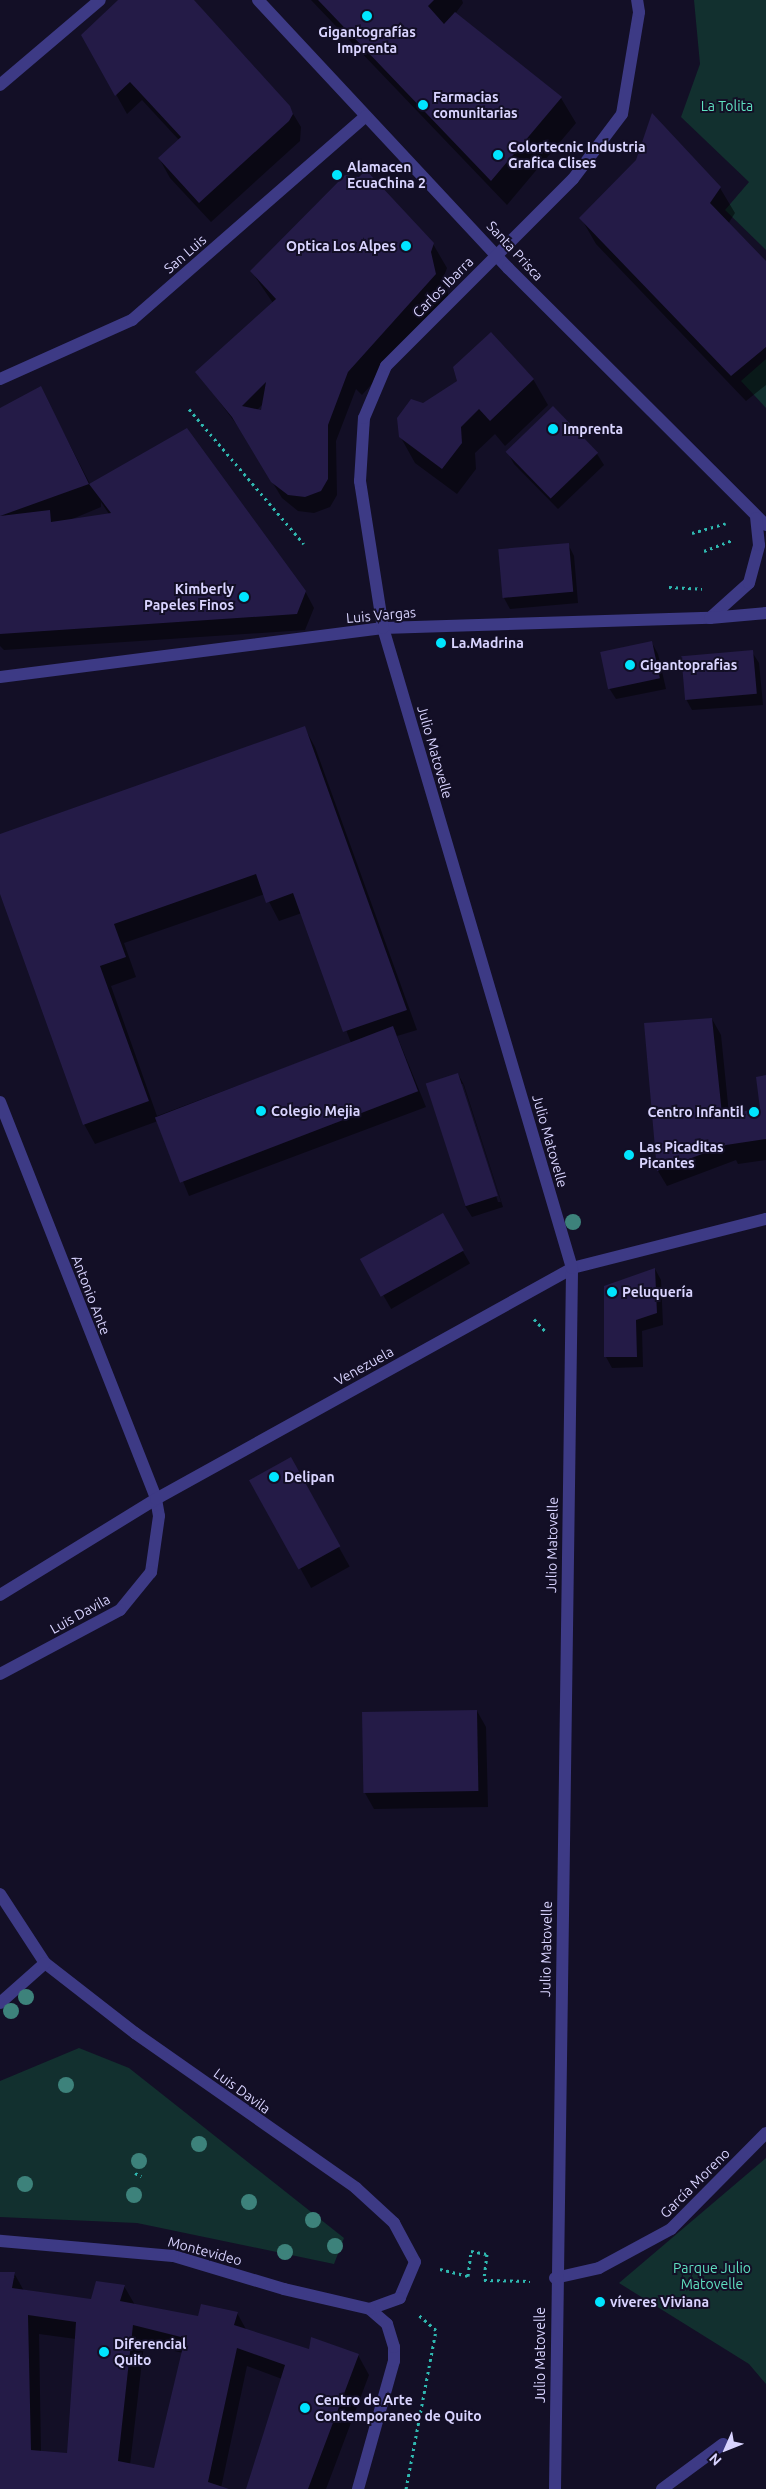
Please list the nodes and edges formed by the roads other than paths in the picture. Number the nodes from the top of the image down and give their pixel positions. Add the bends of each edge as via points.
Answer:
1 (100, 0) edge
2 (258, 0) edge
3 (637, 0) edge
4 (0, 85) edge
5 (366, 116) junction
6 (497, 256) junction
7 (0, 379) edge
8 (761, 521) edge
9 (766, 613) edge
10 (710, 618) junction
11 (383, 628) junction
12 (0, 677) edge
13 (0, 1102) edge
14 (766, 1219) edge
15 (572, 1268) junction
16 (156, 1499) junction
17 (0, 1595) edge
18 (0, 1674) edge
19 (0, 1894) edge
20 (45, 1963) junction
21 (0, 2002) edge
22 (766, 2133) edge
23 (0, 2241) edge
24 (555, 2278) junction
25 (370, 2309) junction
26 (723, 2444) dead end
27 (358, 2489) edge
28 (555, 2489) edge
29 (662, 2489) edge

1 - 4 street
2 - 5 street, Santa Prisca
3 - 6 street, Carlos Ibarra via 639,12 622,114 573,179
5 - 6 street, Santa Prisca
5 - 7 street, San Luis via 132,320
6 - 8 street, Santa Prisca
6 - 11 street, Carlos Ibarra via 386,366 364,418 360,481
8 - 10 street, Santa Prisca via 759,545 749,583
9 - 10 street, Luis Vargas
10 - 11 street, Luis Vargas
11 - 12 street, Luis Vargas
11 - 15 street, Julio Matovelle
13 - 16 street, Antonio Ante
14 - 15 street, Venezuela
15 - 16 street, Venezuela
15 - 24 street, Julio Matovelle
16 - 17 street, Venezuela
16 - 18 street, Luis Davila via 159,1516 151,1572 120,1610
19 - 20 street, Luis Davila
20 - 21 street
20 - 25 street, Luis Davila via 135,2033 356,2188 394,2223 415,2262 400,2298
22 - 24 street, García Moreno via 671,2229 599,2268
23 - 25 street, Montevideo via 173,2256 284,2289
24 - 28 street, Julio Matovelle
25 - 27 street via 387,2324 394,2347 394,2361
26 - 29 street

